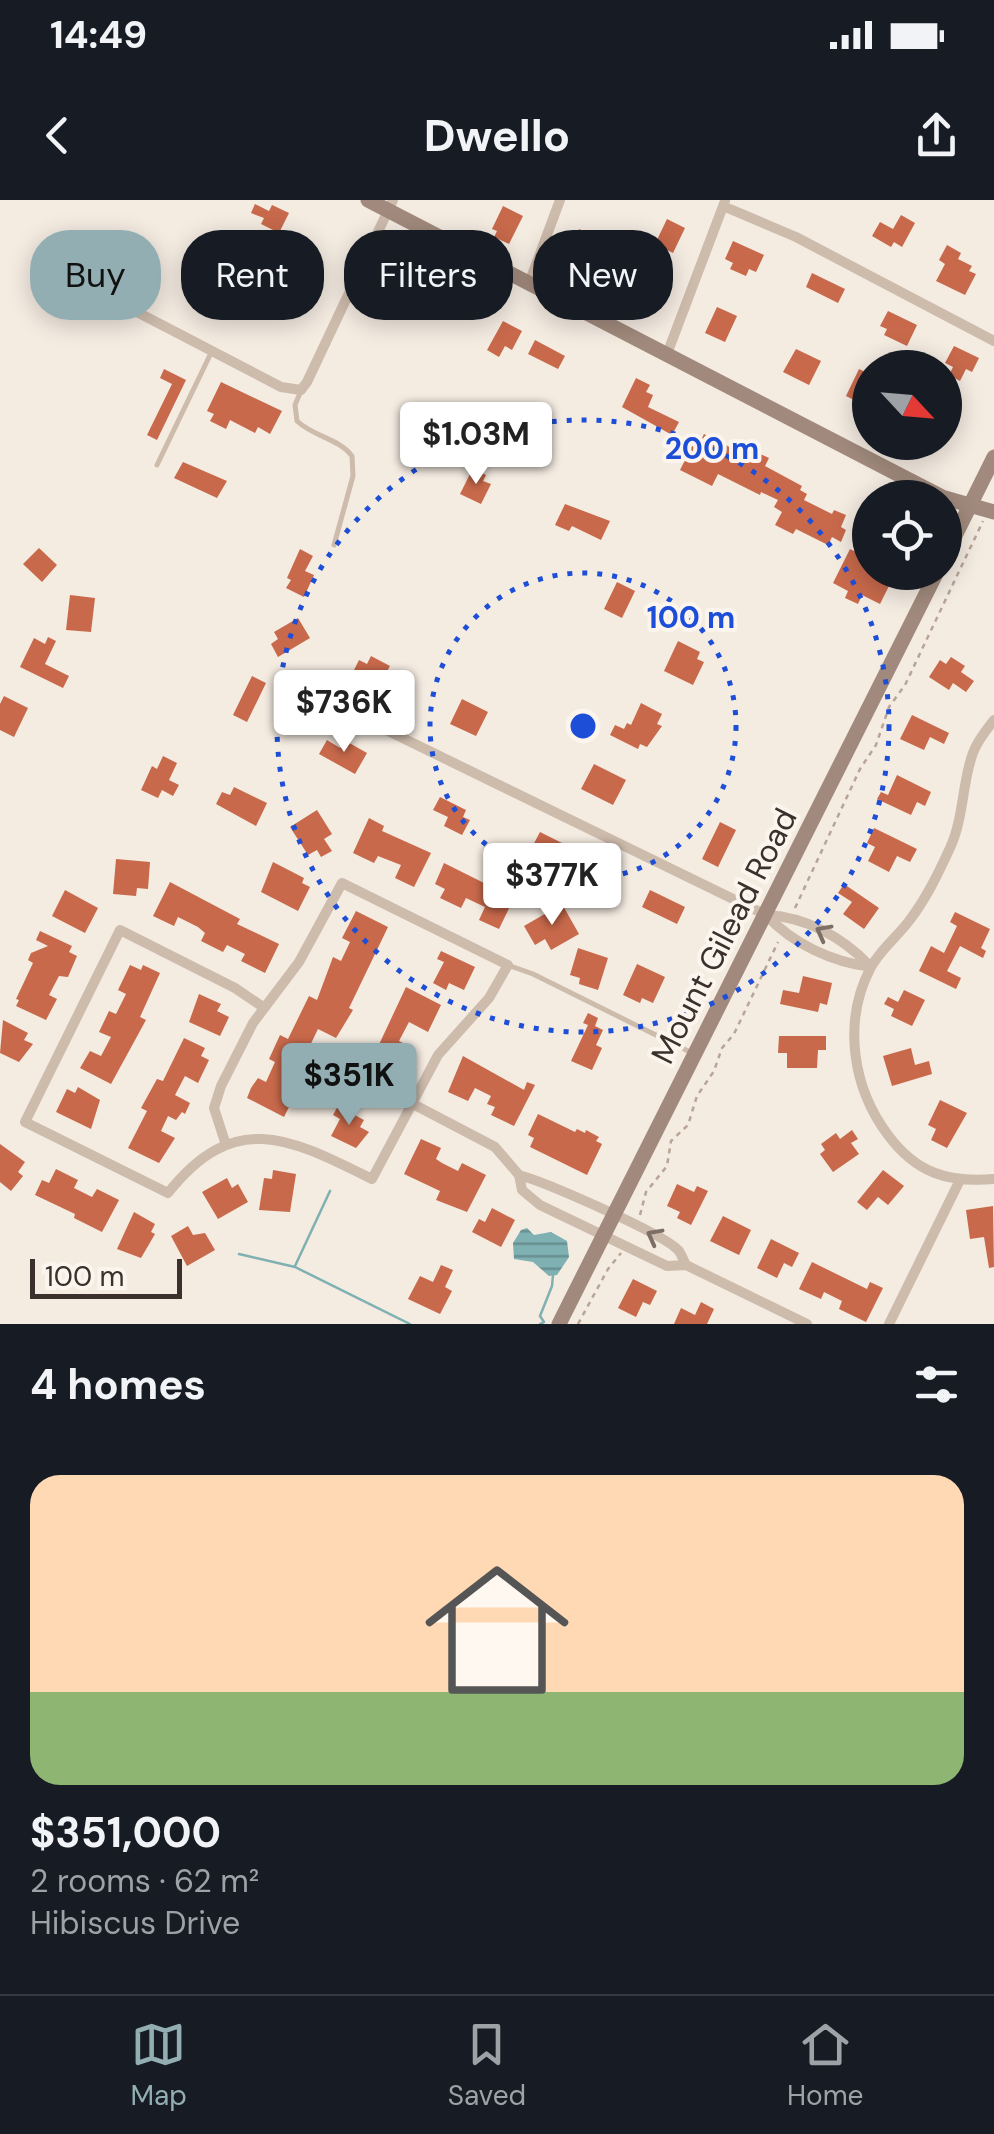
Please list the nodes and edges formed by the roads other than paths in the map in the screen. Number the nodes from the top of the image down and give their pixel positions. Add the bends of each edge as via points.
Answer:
1 (368, 200) edge
2 (560, 200) edge
3 (724, 203) edge
4 (391, 206) edge
5 (529, 283) junction
6 (152, 320) edge
7 (994, 340) edge
8 (211, 352) junction
9 (666, 354) junction
10 (301, 390) junction
11 (994, 457) edge
12 (158, 464) dead end
13 (910, 480) edge
14 (962, 503) edge
15 (970, 505) junction
16 (994, 512) edge
17 (962, 521) edge
18 (334, 544) dead end
19 (927, 590) edge
20 (304, 690) dead end
21 (994, 720) edge
22 (766, 915) junction
23 (508, 965) junction
24 (871, 967) junction
25 (263, 1007) junction
26 (695, 1054) junction
27 (413, 1104) junction
28 (226, 1146) junction
29 (519, 1175) junction
30 (994, 1179) edge
31 (960, 1182) junction
32 (556, 1189) junction
33 (547, 1209) junction
34 (614, 1215) junction
35 (604, 1234) junction
36 (686, 1265) junction
37 (559, 1324) edge
38 (807, 1324) edge
39 (889, 1324) edge

1 - 4 street
2 - 5 street
3 - 7 street
3 - 9 street
4 - 5 street
4 - 10 street
5 - 9 street
6 - 8 street
8 - 10 street via 281,388
8 - 12 lane
9 - 13 street
10 - 18 lane via 297,421 352,456
11 - 15 street
14 - 15 street
15 - 16 street
15 - 17 street
19 - 22 street, Mount Gilead Road
20 - 22 street
21 - 24 street via 971,759 953,843 930,891
22 - 24 street via 813,948
24 -> 22 street via 851,946 793,916
22 - 26 street, Mount Gilead Road
23 - 25 street via 342,883 299,962
23 - 26 lane
23 - 27 street via 489,998 444,1046
24 - 31 street via 857,1007 854,1050 872,1109 895,1144 936,1174
25 - 28 street via 215,1101
25 - 28 street via 120,930 25,1122 168,1193 192,1164
26 - 34 street, Mount Gilead Road
27 - 28 street via 372,1179 294,1142
27 - 29 street via 486,1140
29 - 32 street
29 - 33 street via 522,1190
30 - 31 street
31 - 39 street
32 - 33 street
32 - 34 street
33 - 35 street
34 - 35 street, Mount Gilead Road
36 -> 34 street via 678,1249
35 - 36 street via 667,1266
35 - 37 street, Mount Gilead Road
36 - 38 street

